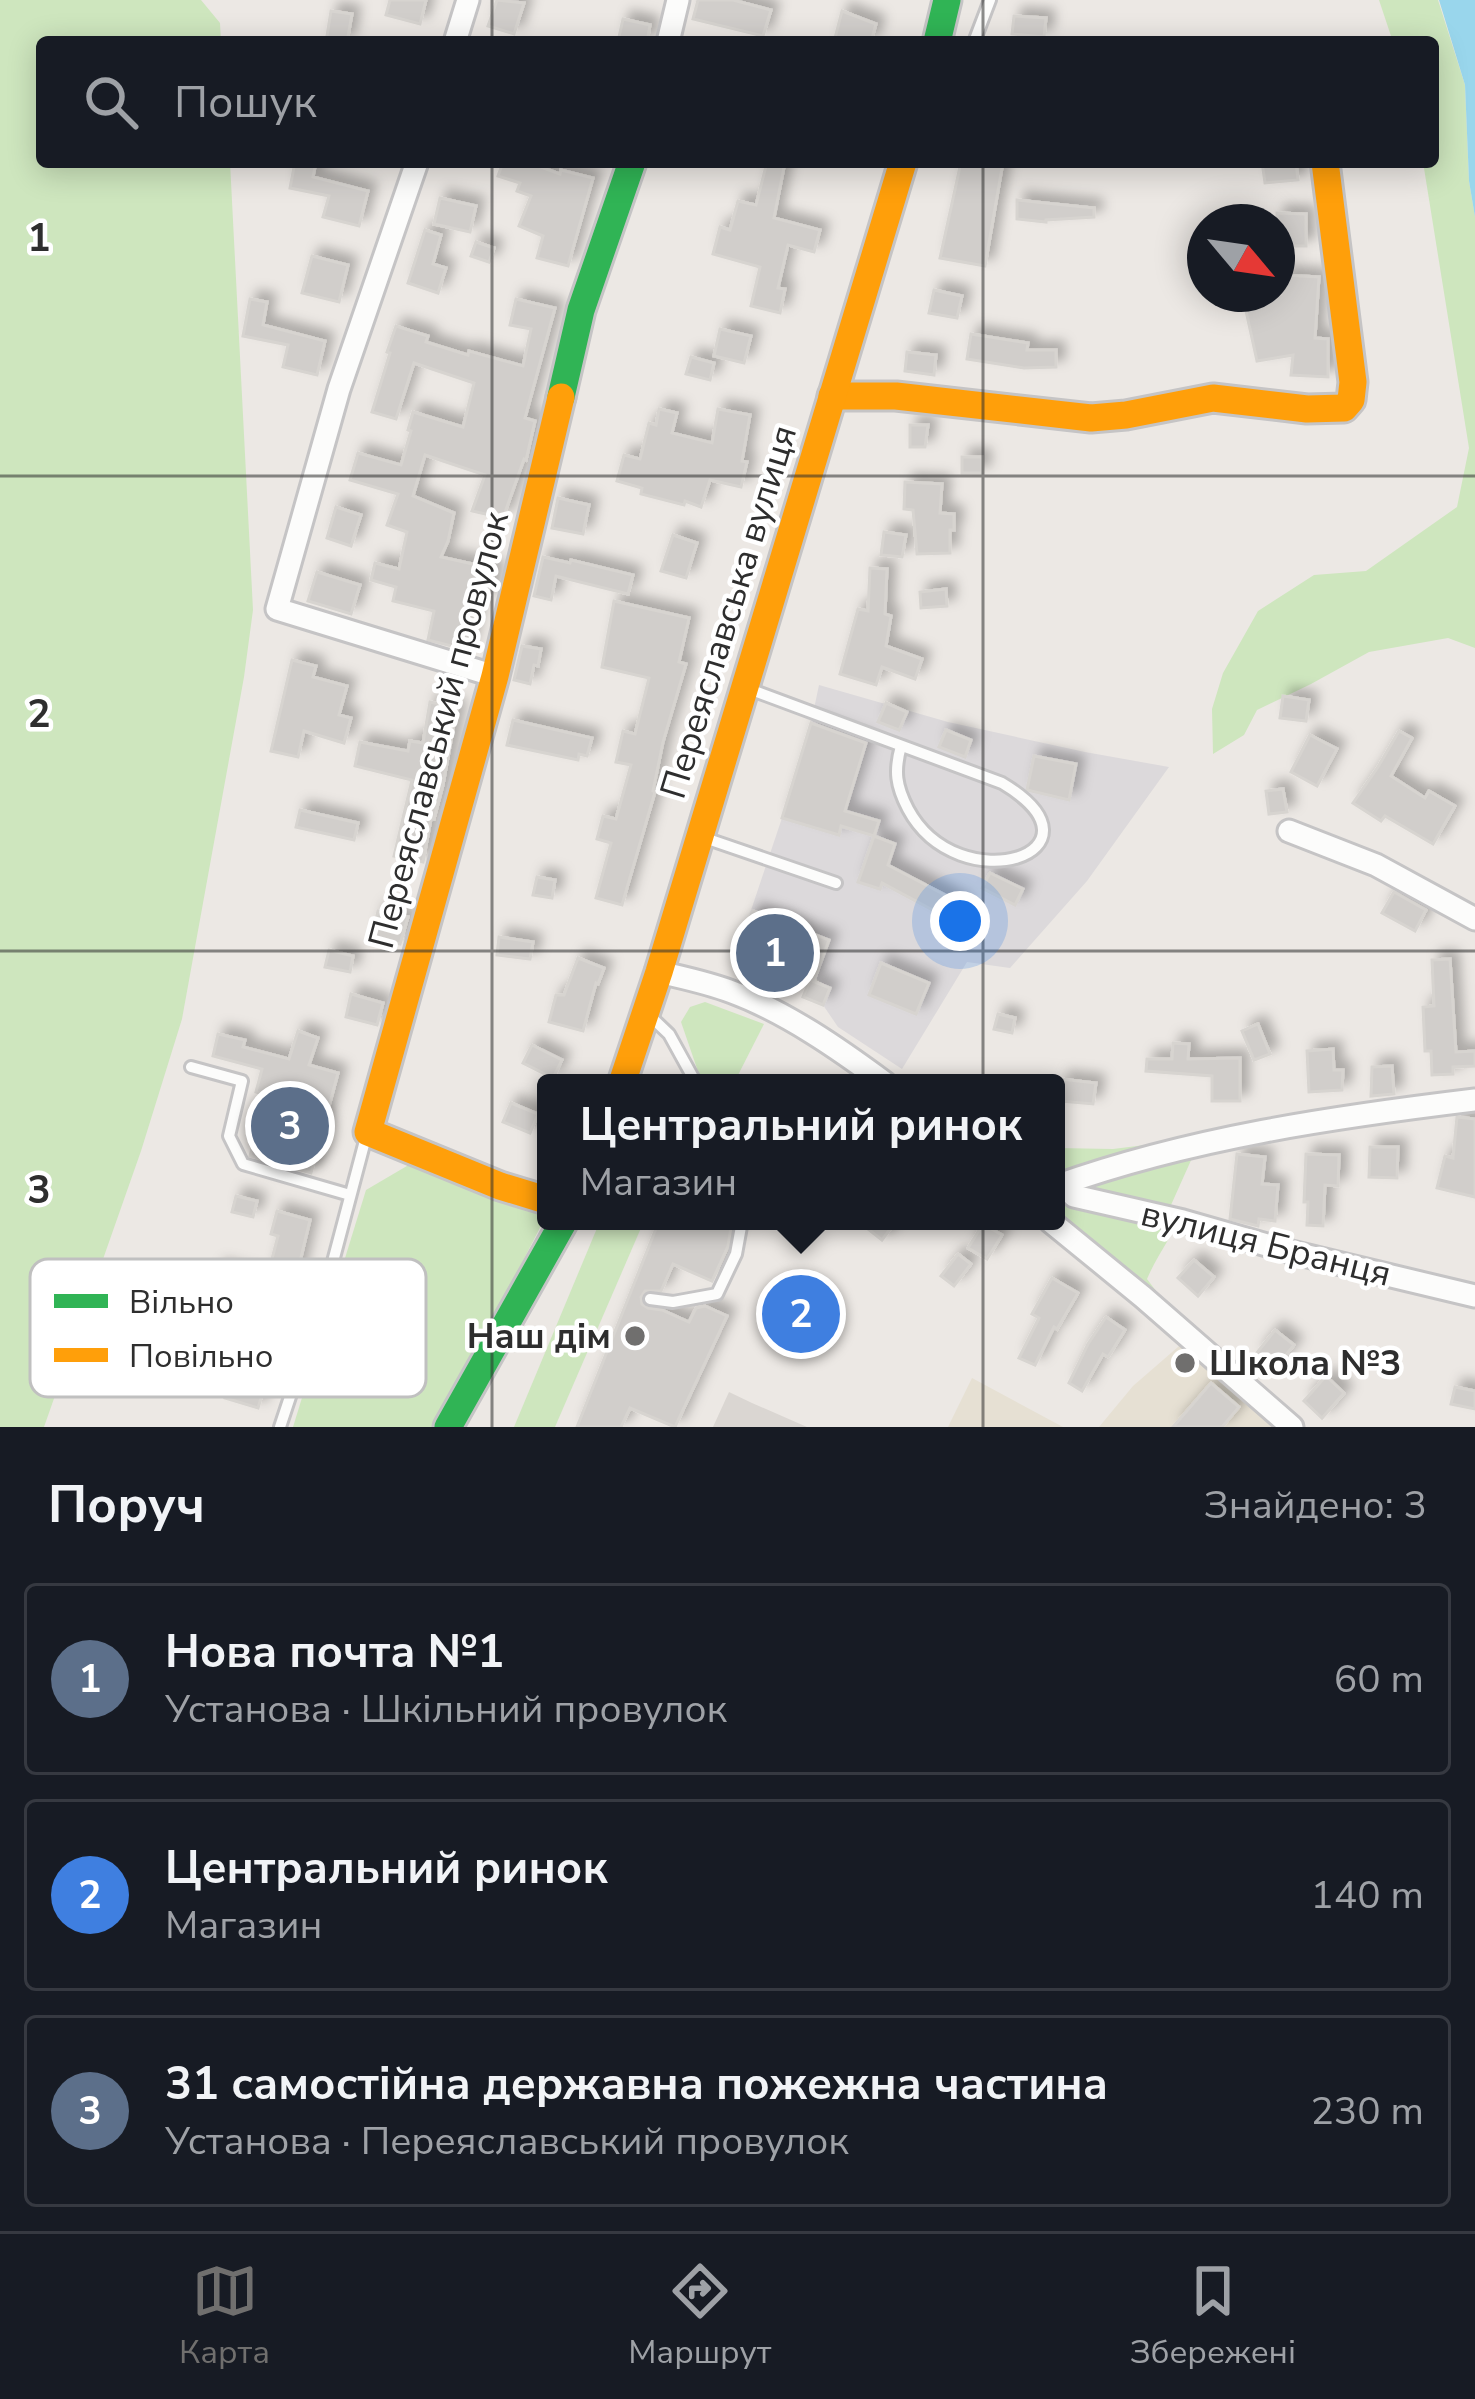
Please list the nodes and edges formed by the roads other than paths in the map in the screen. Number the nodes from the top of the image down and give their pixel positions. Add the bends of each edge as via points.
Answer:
1 (468, 0) edge
2 (678, 0) edge
3 (947, 0) edge
4 (990, 0) edge
5 (457, 36) edge
6 (669, 36) edge
7 (938, 36) edge
8 (976, 36) edge
9 (415, 168) edge
10 (630, 168) edge
11 (901, 168) edge
12 (1326, 168) edge
13 (832, 396) junction
14 (495, 676) junction
15 (746, 688) junction
16 (901, 746) junction
17 (1289, 830) dead end
18 (699, 836) junction
19 (836, 884) dead end
20 (1475, 920) edge
21 (659, 972) junction
22 (647, 1013) junction
23 (191, 1066) dead end
24 (625, 1074) edge
25 (691, 1074) edge
26 (872, 1074) edge
27 (1475, 1100) edge
28 (368, 1132) junction
29 (1065, 1183) edge
30 (1065, 1189) edge
31 (350, 1195) junction
32 (537, 1197) edge
33 (559, 1230) edge
34 (740, 1230) edge
35 (1061, 1230) edge
36 (333, 1259) edge
37 (1475, 1295) edge
38 (650, 1299) dead end
39 (290, 1397) edge
40 (280, 1427) edge
41 (448, 1427) edge
42 (1292, 1427) edge

1 - 5 street
2 - 6 street
3 - 7 street
4 - 8 lane
9 - 14 street via 339,389 277,609
10 - 14 street, Переяславський провулок via 581,310
11 - 13 street, Переяславська вулиця
12 - 13 street via 1351,364 1353,395 1345,408 1205,398 1090,418
13 - 15 street, Переяславська вулиця
14 - 28 street, Переяславський провулок
15 - 16 lane
15 - 18 street, Переяславська вулиця
16 - 16 lane via 1018,793 1043,821 1034,848 991,861 933,841 898,784
17 - 20 street
18 - 19 lane
18 - 21 street, Переяславська вулиця
21 - 22 street, Переяславська вулиця
21 - 26 street via 754,1001
22 - 24 street, Переяславська вулиця
22 - 25 lane
23 - 31 lane via 242,1081 230,1136 243,1164
27 - 29 street via 1280,1129
28 - 31 lane
28 - 32 street
30 - 37 street, вулиця Бранця
31 - 36 lane
33 - 41 street
34 - 38 lane via 717,1294
35 - 42 street
39 - 40 lane

